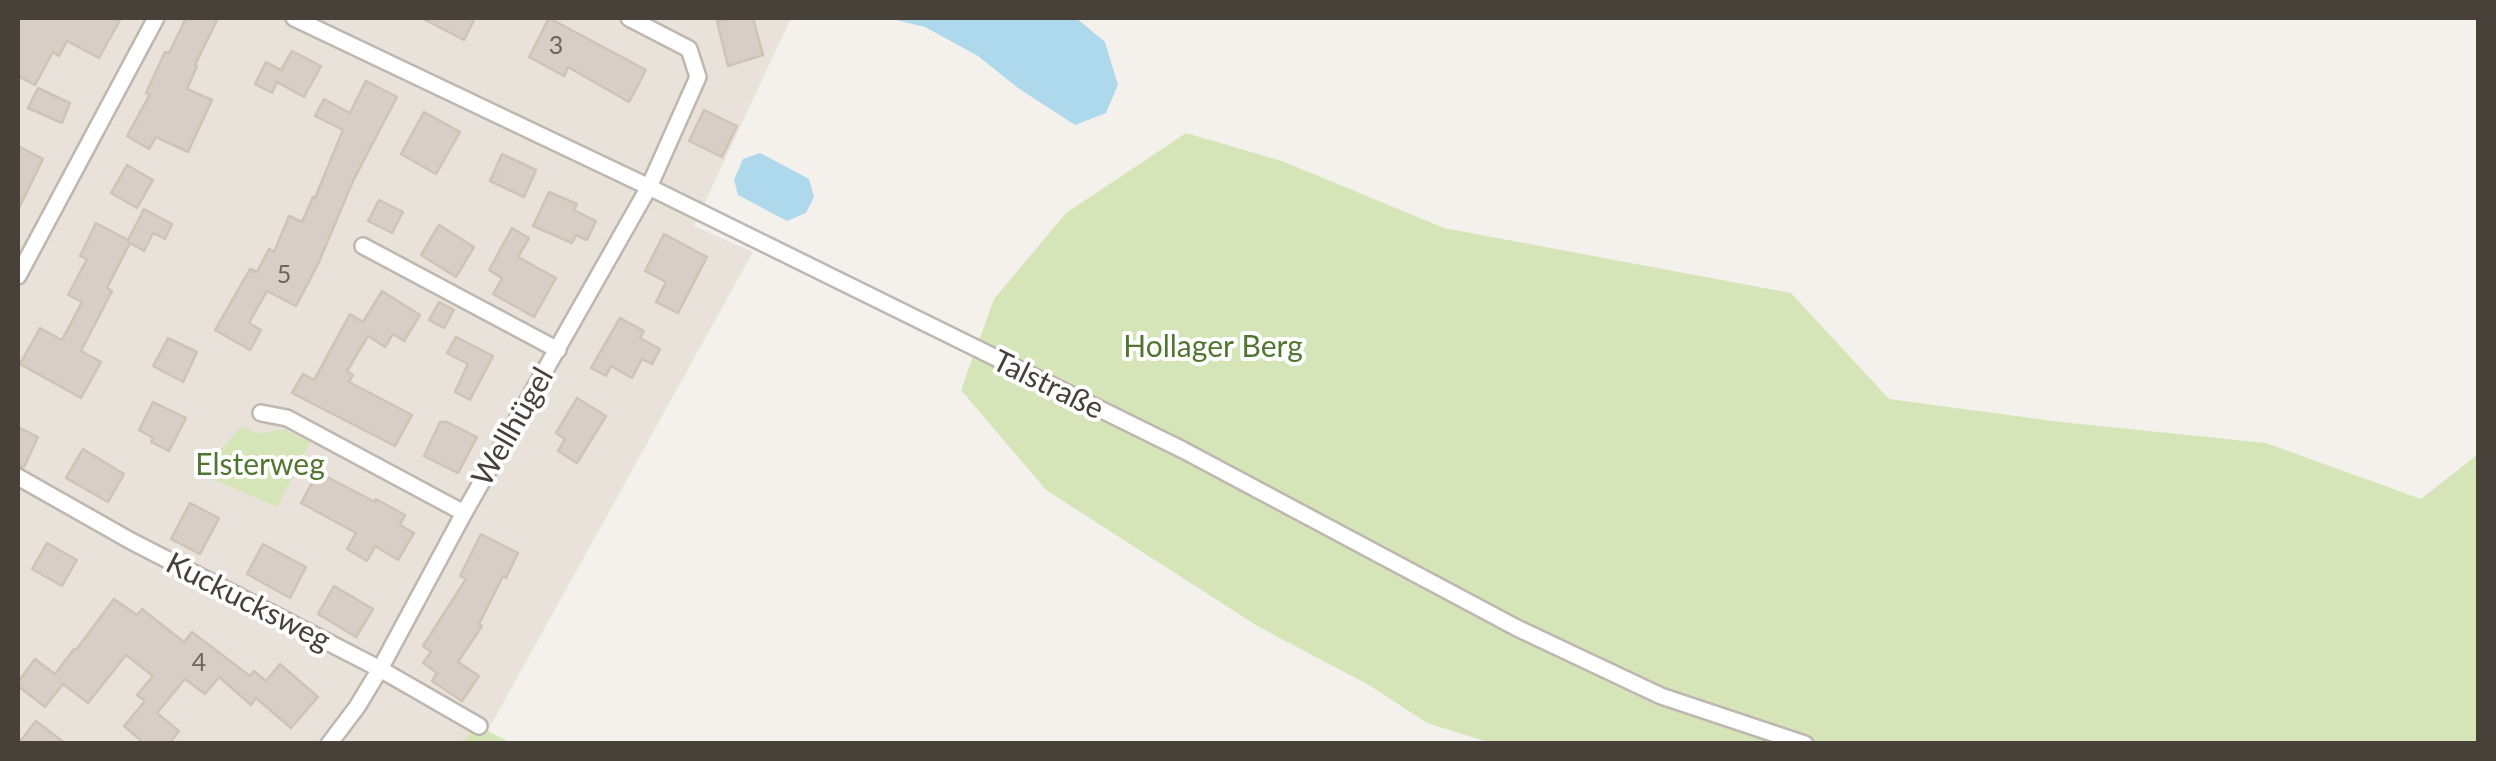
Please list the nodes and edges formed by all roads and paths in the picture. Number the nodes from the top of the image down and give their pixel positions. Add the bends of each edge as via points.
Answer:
1 (156, 18) edge
2 (294, 18) edge
3 (629, 18) edge
4 (649, 187) junction
5 (363, 246) dead end
6 (18, 276) edge
7 (558, 350) junction
8 (261, 413) dead end
9 (18, 477) edge
10 (464, 513) junction
11 (380, 669) junction
12 (479, 726) dead end
13 (329, 744) edge
14 (1805, 744) edge

1 - 6 street
2 - 4 street, Talstraße
3 - 4 street, Wellhügel via 689,49 698,77
4 - 7 street, Wellhügel
4 - 14 street, Talstraße via 1183,450 1516,628 1661,696
5 - 7 street
7 - 10 street, Wellhügel
8 - 10 street via 288,418
9 - 11 street, Kuckucksweg
10 - 11 street, Wellhügel
11 - 12 street, Kuckucksweg
11 - 13 street, Wellhügel

